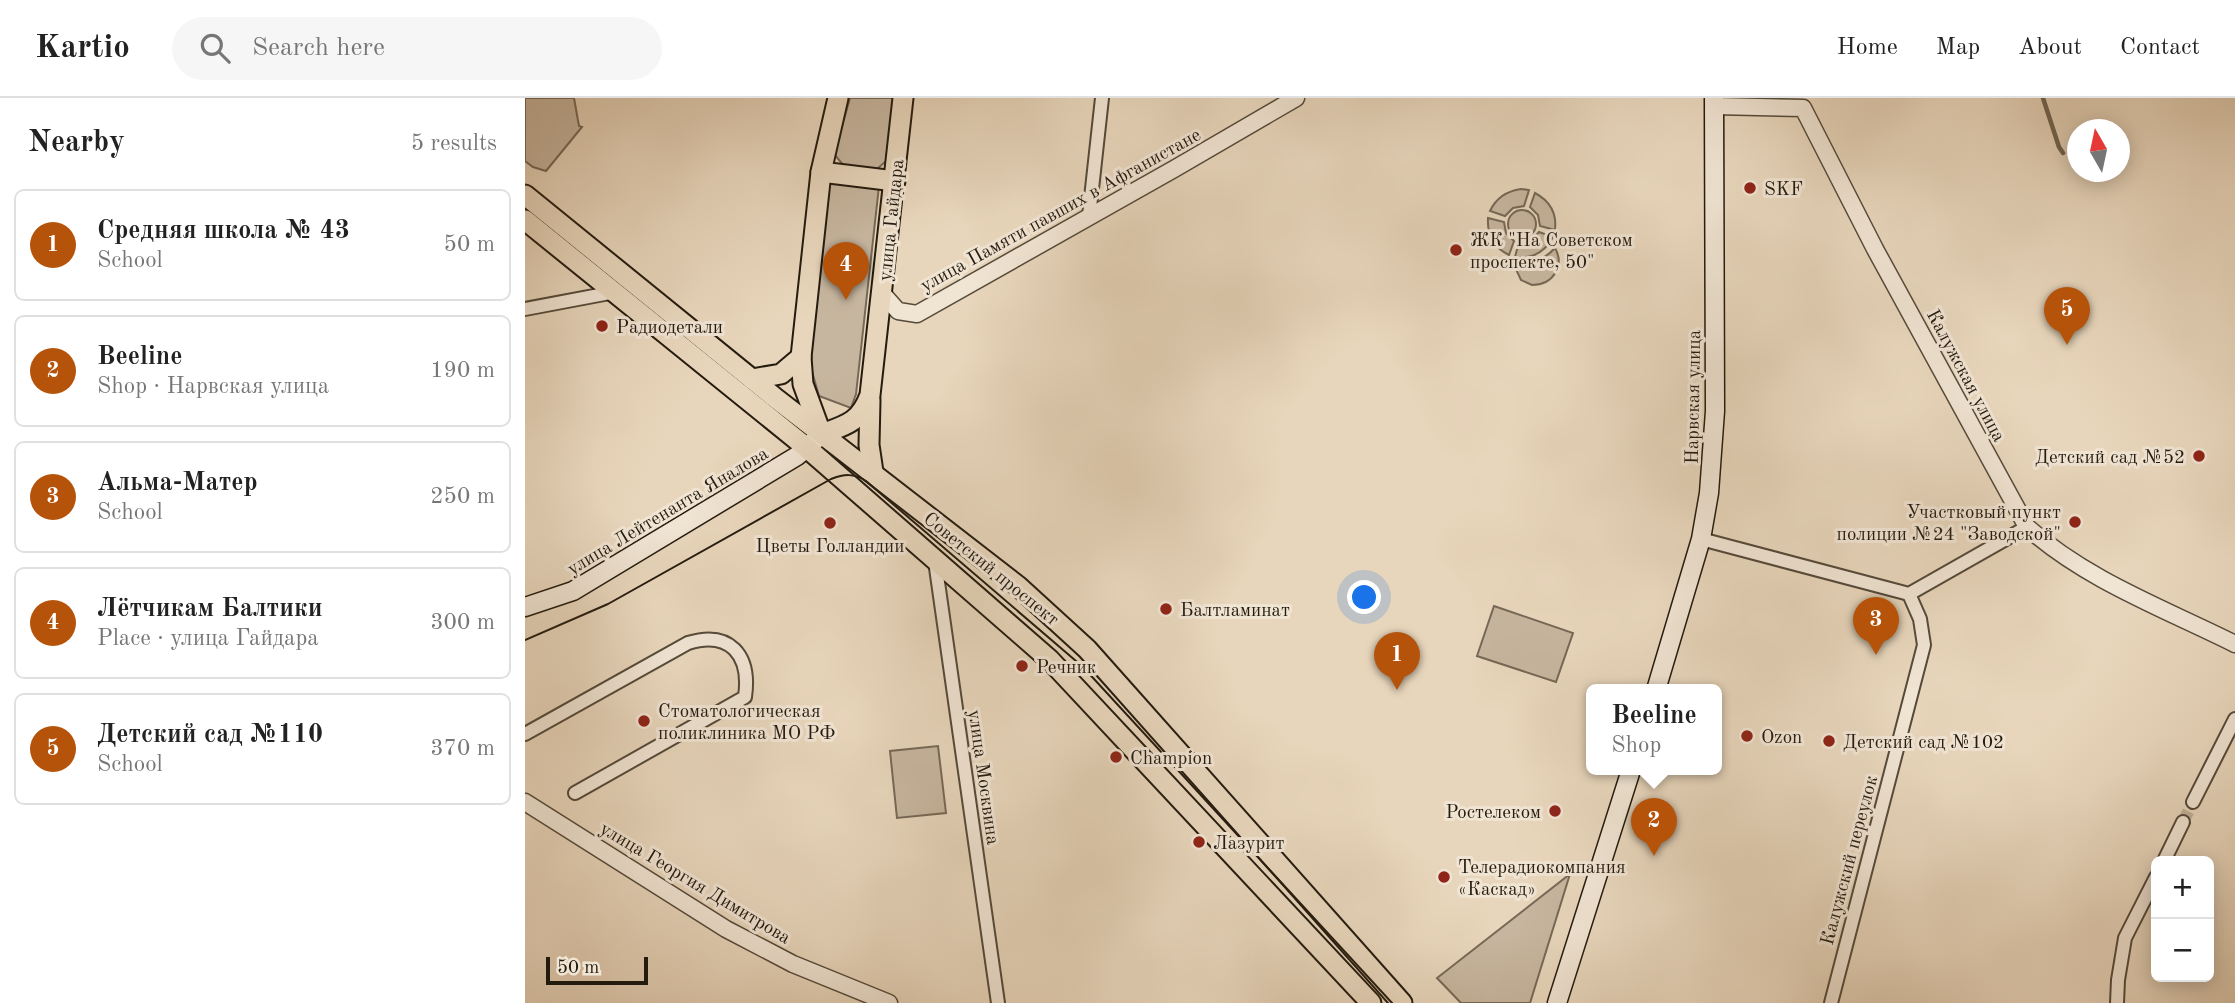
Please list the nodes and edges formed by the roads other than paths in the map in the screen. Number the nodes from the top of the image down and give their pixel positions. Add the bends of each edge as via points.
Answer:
1 (838, 98) edge
2 (904, 98) edge
3 (1102, 98) edge
4 (1296, 98) edge
5 (1714, 102) edge
6 (821, 172) junction
7 (895, 181) junction
8 (525, 195) edge
9 (1089, 216) junction
10 (525, 220) edge
11 (615, 292) junction
12 (882, 293) junction
13 (525, 309) edge
14 (801, 357) junction
15 (752, 379) junction
16 (870, 396) junction
17 (822, 434) junction
18 (807, 448) junction
19 (873, 472) junction
20 (2027, 527) junction
21 (1701, 539) junction
22 (934, 557) junction
23 (1909, 594) junction
24 (525, 607) edge
25 (2235, 644) edge
26 (1657, 684) edge
27 (2235, 719) edge
28 (525, 734) edge
29 (1629, 775) edge
30 (575, 793) dead end
31 (525, 802) edge
32 (2193, 802) tunnel mouth
33 (2183, 822) tunnel mouth
34 (2166, 856) edge
35 (2151, 887) edge
36 (889, 1003) edge
37 (998, 1003) edge
38 (1371, 1003) edge
39 (1402, 1003) edge
40 (1557, 1003) edge
41 (1831, 1003) edge
42 (2117, 1003) edge

1 - 6 main road
2 - 7 main road, улица Гайдара
3 - 9 street
4 - 9 street, улица Памяти павших в Афганистане
5 - 20 street, Калужская улица via 1803,108
5 - 21 main road, Нарвская улица via 1715,411
6 - 7 main road
6 - 14 main road
7 - 12 main road, улица Гайдара
8 - 15 main road, Советский проспект
9 - 12 street, улица Памяти павших в Афганистане via 916,314 898,311
10 - 11 main road, Советский проспект
11 - 13 street
11 - 18 main road, Советский проспект
12 - 16 main road, улица Гайдара
14 - 15 main road via 781,374
14 - 17 main road via 803,384
15 - 17 main road, Советский проспект
16 - 17 main road via 859,417
16 - 19 main road, улица Гайдара
17 - 18 main road, улица Лейтенанта Яналова
17 - 19 main road, Советский проспект
18 - 22 main road, Советский проспект
18 - 24 main road, улица Лейтенанта Яналова via 593,580
19 - 39 main road, Советский проспект via 1019,586 1087,649
20 - 23 street
20 - 25 street, Калужская улица via 2094,574
21 - 23 street
21 - 26 main road, Нарвская улица
22 - 37 street, улица Москвина
22 - 38 main road, Советский проспект via 1069,678
23 - 41 street, Калужский переулок via 1924,645
27 - 32 street
28 - 30 street via 688,643 704,638 732,646 747,683 745,696
29 - 40 main road
31 - 36 street, улица Георгия Димитрова via 726,929 793,964
33 - 34 street
35 - 42 street via 2125,938

